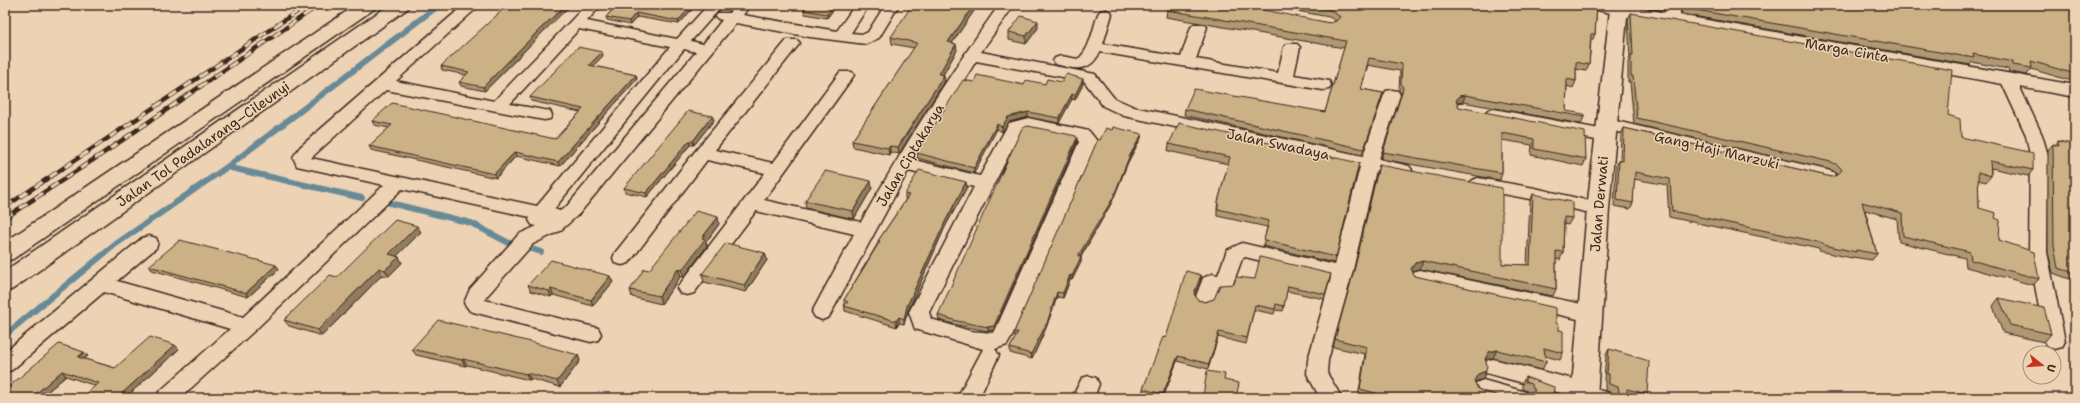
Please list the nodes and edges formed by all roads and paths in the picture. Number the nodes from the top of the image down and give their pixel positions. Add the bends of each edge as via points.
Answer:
1 (368, 5) edge
2 (401, 5) edge
3 (473, 5) edge
4 (594, 5) edge
5 (862, 5) edge
6 (892, 5) edge
7 (1007, 5) edge
8 (1609, 8) edge
9 (712, 9) edge
10 (737, 11) edge
11 (1672, 12) edge
12 (1105, 14) dead end
13 (576, 24) junction
14 (1199, 26) dead end
15 (842, 35) junction
16 (792, 43) dead end
17 (680, 44) junction
18 (1095, 47) junction
19 (1292, 47) dead end
20 (707, 49) junction
21 (974, 50) junction
22 (1187, 62) junction
23 (846, 75) dead end
24 (1285, 79) junction
25 (2008, 79) junction
26 (383, 84) junction
27 (1323, 85) dead end
28 (2075, 91) edge
29 (1392, 95) dead end
30 (498, 107) junction
31 (1478, 111) edge
32 (544, 115) dead end
33 (1606, 130) junction
34 (704, 153) junction
35 (904, 164) junction
36 (1369, 164) junction
37 (777, 170) junction
38 (1418, 173) edge
39 (1827, 176) edge
40 (1464, 181) edge
41 (398, 183) junction
42 (985, 183) junction
43 (752, 204) junction
44 (1598, 209) junction
45 (542, 212) junction
46 (564, 218) junction
47 (865, 230) junction
48 (531, 236) junction
49 (149, 243) dead end
50 (5, 253) edge
51 (622, 258) dead end
52 (1342, 274) junction
53 (1420, 277) edge
54 (5, 283) edge
55 (102, 284) junction
56 (687, 288) dead end
57 (1205, 299) dead end
58 (822, 312) dead end
59 (1591, 314) junction
60 (247, 326) junction
61 (591, 334) dead end
62 (2055, 341) dead end
63 (989, 355) dead end
64 (5, 364) edge
65 (1493, 367) dead end
66 (1484, 389) dead end
67 (1584, 394) edge
68 (166, 398) edge
69 (968, 398) edge
70 (1331, 398) edge
71 (1519, 398) edge
72 (1610, 398) edge

1 - 50 main road, Jalan Tol Padalarang–Cileunyi
2 - 54 main road, Jalan Tol Padalarang–Cileunyi
3 - 26 street
4 - 13 street
5 - 15 street
6 - 15 street via 870,38
7 - 21 street, Jalan Ciptakarya
8 - 11 main road, Marga Cinta
8 - 33 main road, Jalan Derwati
9 - 10 street
9 - 17 street
10 - 15 street
10 - 20 street
11 - 25 main road, Marga Cinta
12 - 18 street
13 - 17 street
13 - 30 street
14 - 22 street
16 - 34 street
17 - 20 street
17 - 45 street
18 - 21 street via 1080,64
18 - 22 street
19 - 24 street
20 - 46 street
21 - 35 street, Jalan Ciptakarya
21 - 36 street, Jalan Swadaya via 1089,77 1102,99 1112,106 1130,112
22 - 24 street
23 - 37 street
24 - 27 street
25 - 28 main road, Marga Cinta
25 - 62 street via 2034,135 2038,155 2038,252
26 - 30 street
26 - 41 street via 306,151 302,160
29 - 36 street
30 - 32 street
31 - 33 street, Gang Haji Marzuki
33 - 39 street, Gang Haji Marzuki
33 - 44 main road, Jalan Derwati
34 - 37 street
34 - 51 street
35 - 42 street
35 - 47 street, Jalan Ciptakarya
36 - 38 street, Jalan Swadaya
36 - 52 street
37 - 43 street
40 - 44 street
41 - 45 street
41 - 60 street
42 - 42 street via 919,316 922,324 985,342 996,341 1004,333 1088,141 1082,135 1031,123 1021,124 1016,127
43 - 47 street
43 - 56 street
44 - 59 main road, Jalan Derwati
45 - 46 street
45 - 48 street
46 - 48 street
47 - 58 street, Jalan Ciptakarya
48 - 61 street via 477,294 474,304
49 - 55 street
52 - 57 street via 1242,250 1234,255 1225,281 1210,282
52 - 70 street via 1318,360 1317,374
53 - 59 street
55 - 60 street
55 - 64 street
59 - 67 main road, Jalan Derwati
60 - 68 street
63 - 69 street
65 - 67 street
66 - 71 street
67 - 72 lane

